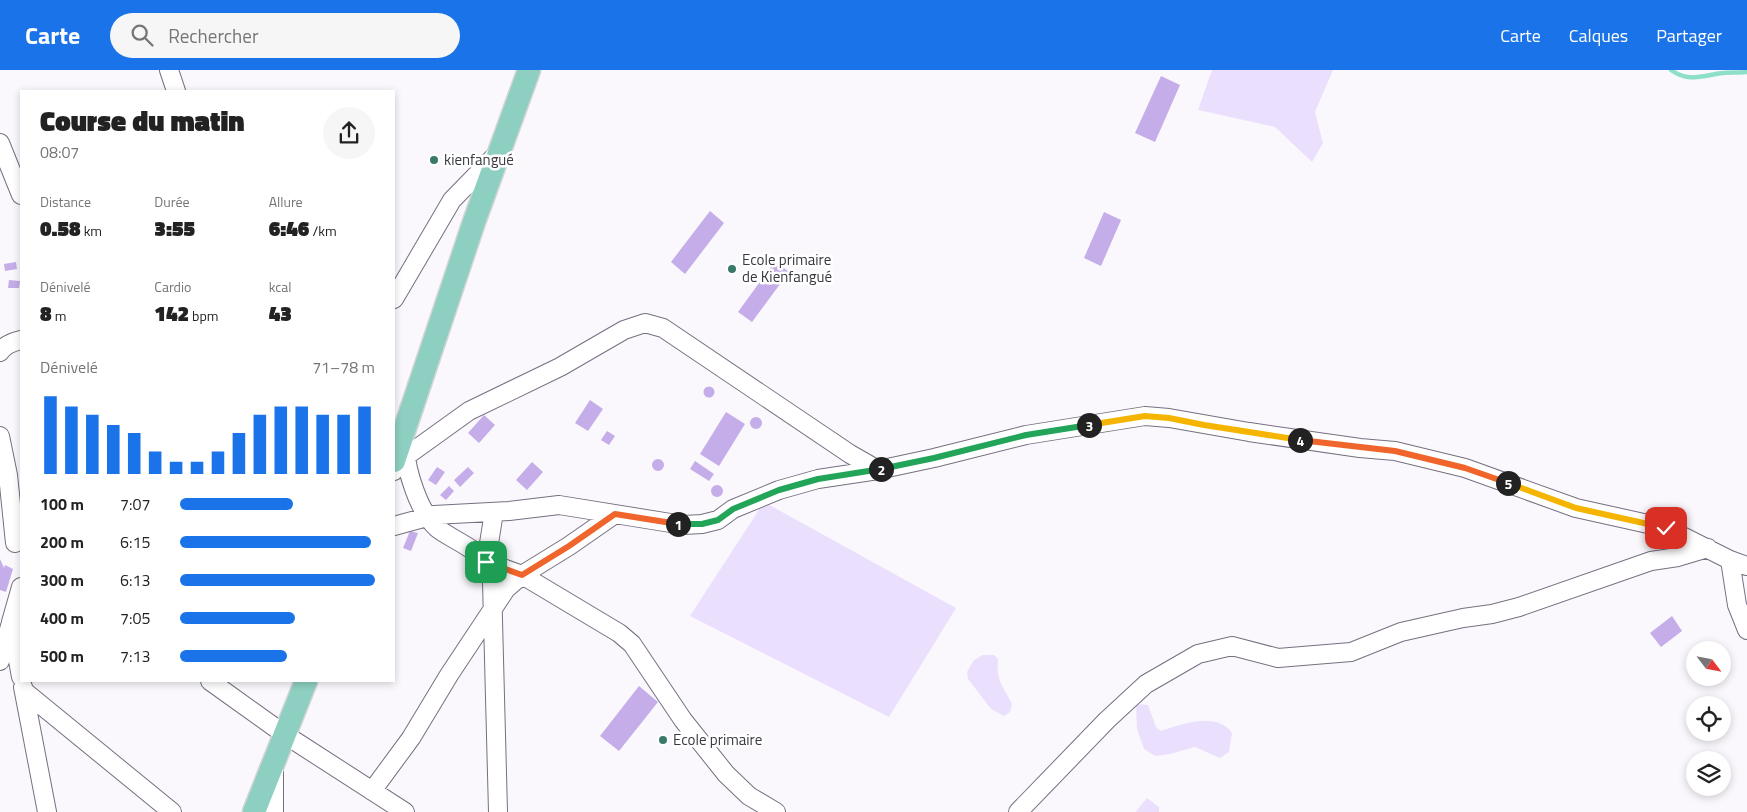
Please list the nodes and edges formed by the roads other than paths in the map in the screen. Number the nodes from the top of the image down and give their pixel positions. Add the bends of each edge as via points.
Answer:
1 (169, 70) edge
2 (529, 70) edge
3 (176, 90) edge
4 (0, 143) edge
5 (499, 152) junction
6 (20, 192) edge
7 (395, 297) edge
8 (20, 340) edge
9 (0, 352) edge
10 (0, 439) edge
11 (399, 459) edge
12 (878, 470) junction
13 (494, 512) junction
14 (615, 514) junction
15 (427, 517) junction
16 (395, 526) edge
17 (0, 532) edge
18 (18, 545) edge
19 (1708, 548) junction
20 (1730, 560) junction
21 (486, 562) junction
22 (1747, 566) edge
23 (522, 575) junction
24 (20, 589) edge
25 (494, 608) junction
26 (10, 622) junction
27 (1747, 630) edge
28 (0, 661) edge
29 (20, 673) edge
30 (211, 682) edge
31 (306, 682) edge
32 (22, 683) edge
33 (284, 734) junction
34 (274, 760) junction
35 (372, 791) junction
36 (47, 812) edge
37 (172, 812) edge
38 (254, 812) edge
39 (274, 812) edge
40 (405, 812) edge
41 (498, 812) edge
42 (776, 812) edge
43 (1018, 812) edge

1 - 3 street
2 - 5 main road
4 - 6 street
5 - 7 street via 452,200
5 - 11 main road via 404,434
8 - 9 street
10 - 18 street
11 - 12 street via 469,411 624,330 645,323 663,328 835,445
11 - 15 street
12 - 14 street via 818,479 779,490 733,509 718,520 702,524 683,525
12 - 19 street via 1026,435 1145,416 1169,418 1395,451 1465,468 1576,508 1666,528
13 - 14 street via 559,505
13 - 15 street
13 - 21 street
14 - 23 street
15 - 16 street
15 - 21 street via 437,528
17 - 18 street
19 - 20 street
19 - 43 street via 1643,563 1510,610 1401,632 1352,652 1278,658 1232,646 1198,654 1146,684
20 - 22 street
20 - 27 street via 1737,605
21 - 23 street
21 - 25 street
23 - 25 street via 506,589
23 - 42 street via 632,644 683,720 726,774 750,796
24 - 26 street
25 - 35 street via 411,738
25 - 41 street
26 - 28 street
26 - 29 street
30 - 33 street
31 - 33 main road
32 - 36 street
32 - 37 street
33 - 34 main road
33 - 35 street
34 - 38 main road
34 - 39 street
35 - 40 street

